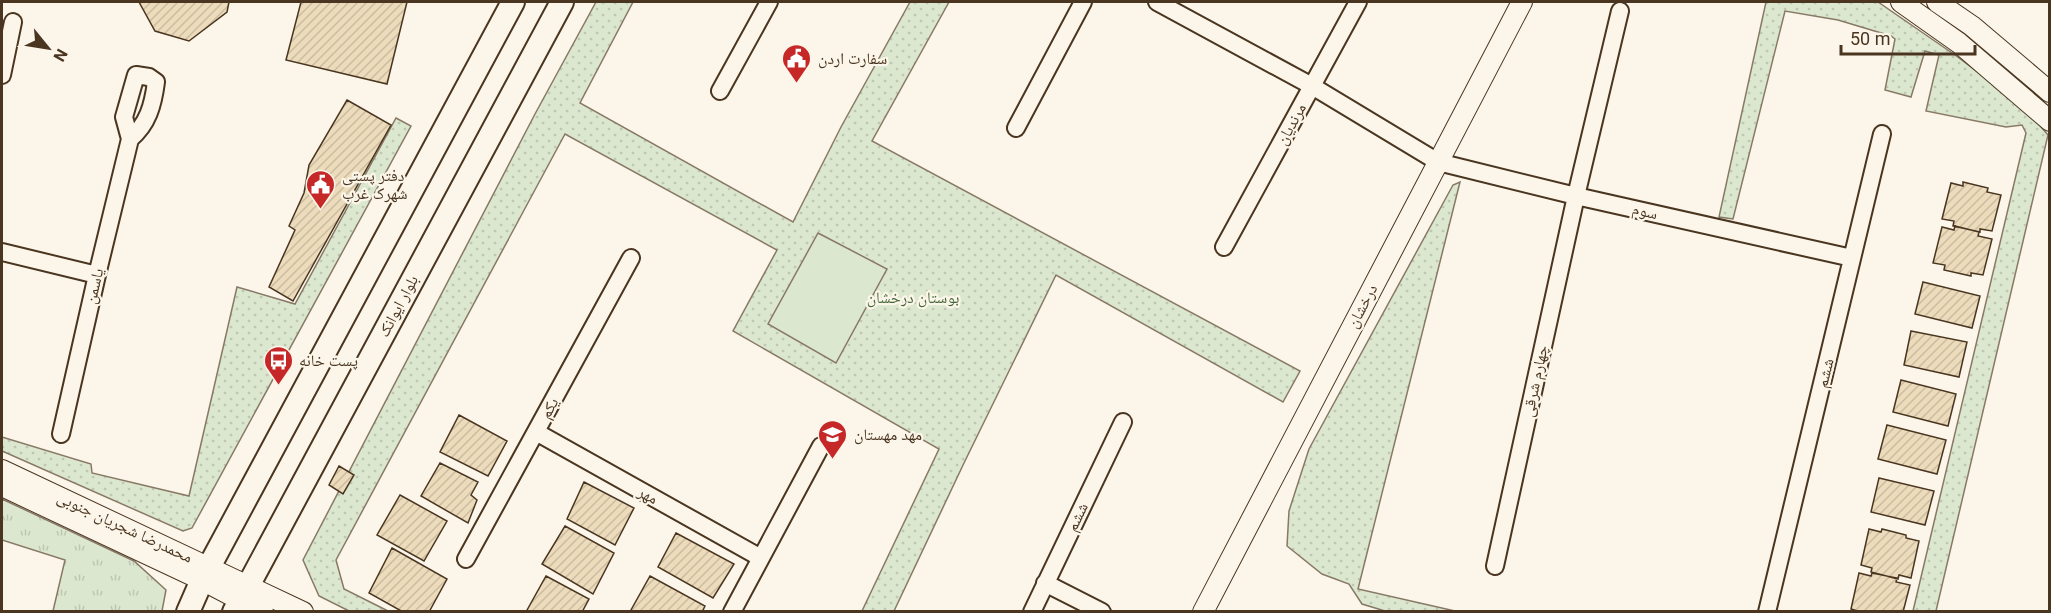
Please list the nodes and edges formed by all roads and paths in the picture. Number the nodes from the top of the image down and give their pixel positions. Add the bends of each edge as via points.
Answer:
1 (513, 2) edge
2 (562, 2) edge
3 (769, 2) edge
4 (1083, 2) edge
5 (1157, 2) edge
6 (1358, 2) edge
7 (1522, 2) edge
8 (1901, 2) edge
9 (1941, 3) edge
10 (1620, 11) dead end
11 (14, 22) dead end
12 (2, 75) edge
13 (1312, 86) junction
14 (720, 91) dead end
15 (2049, 92) edge
16 (2049, 121) edge
17 (1016, 128) dead end
18 (1882, 134) dead end
19 (130, 139) dead end
20 (1438, 162) junction
21 (1576, 196) junction
22 (1224, 247) dead end
23 (2, 252) edge
24 (631, 258) dead end
25 (1852, 258) junction
26 (97, 275) junction
27 (1123, 422) dead end
28 (536, 432) junction
29 (62, 434) dead end
30 (821, 446) dead end
31 (2, 470) edge
32 (2, 486) edge
33 (761, 558) junction
34 (466, 559) dead end
35 (1495, 566) dead end
36 (206, 573) junction
37 (1045, 583) junction
38 (241, 599) edge
39 (188, 612) edge
40 (263, 612) edge
41 (303, 612) edge
42 (732, 612) edge
43 (1032, 612) edge
44 (1102, 612) edge
45 (1203, 612) edge
46 (1767, 612) edge

1 - 36 main road
2 - 38 main road, بلوار ایوانک
3 - 14 street
4 - 17 street
5 - 13 street, سوم
6 - 13 street, مرنديان
7 - 20 street, درخشان
8 - 16 street via 1959,43
9 - 15 street
10 - 21 street, چهارم شرقی
11 - 12 street
13 - 20 street, سوم
13 - 22 street, مرنديان
18 - 25 street, ششم
19 - 26 street, یاسمن
20 - 21 street, سوم
20 - 45 street, درخشان
21 - 25 street, سوم
21 - 35 street, چهارم شرقی
23 - 26 street
24 - 28 street, یکم
25 - 46 street, ششم
26 - 29 street, یاسمن
27 - 37 street, ششم
28 - 33 street, مهر
28 - 34 street, یکم
30 - 33 street
31 - 36 street, محمدرضا شجریان جنوبی
32 - 36 street, محمدرضا شجریان جنوبی
33 - 42 street
36 - 38 street
36 - 39 main road
37 - 43 street, ششم
37 - 44 street
38 - 40 street
38 - 41 street

